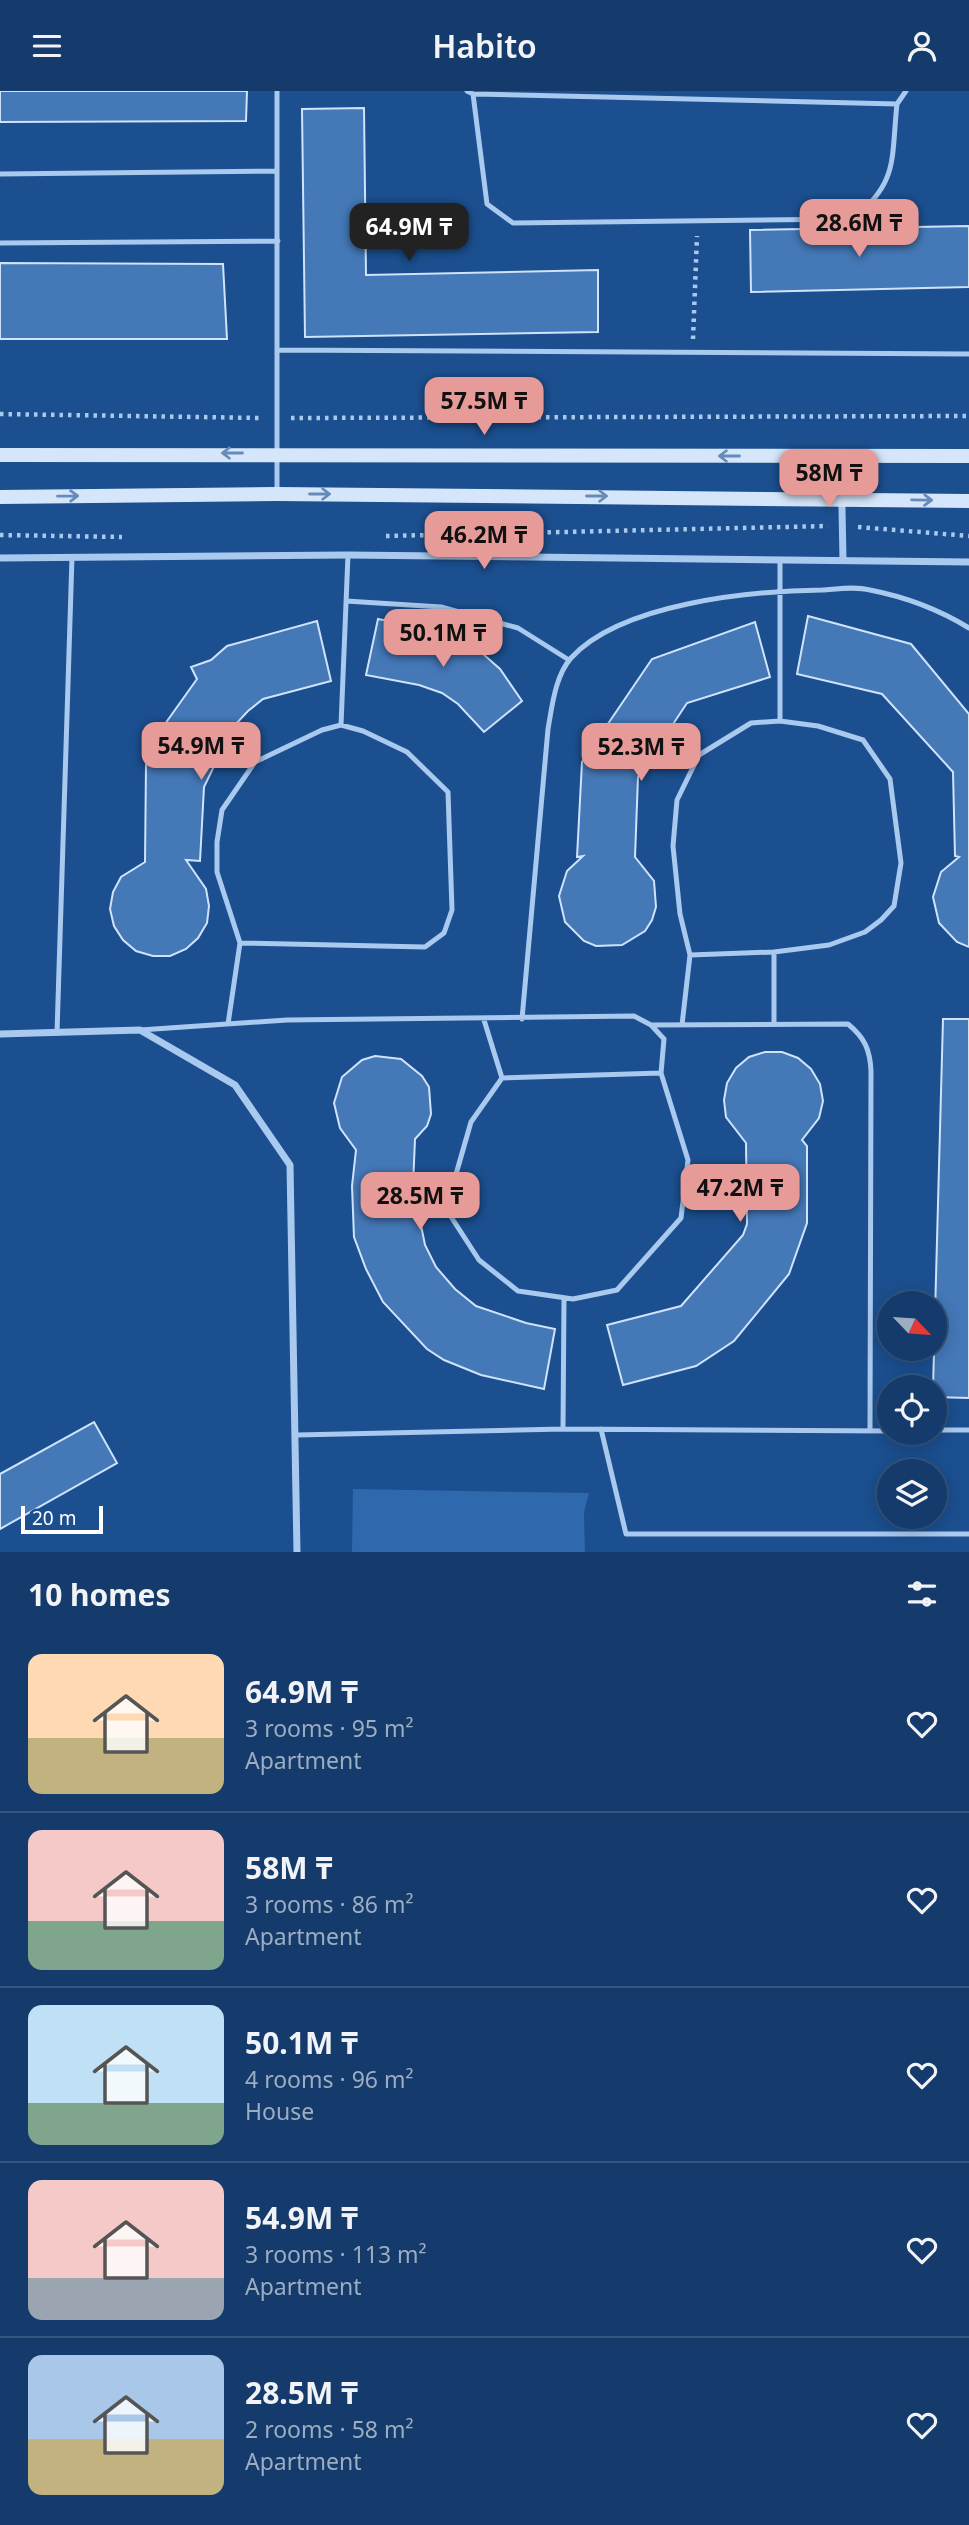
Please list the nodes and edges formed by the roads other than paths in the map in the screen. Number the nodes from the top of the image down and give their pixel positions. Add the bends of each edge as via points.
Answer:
1 (277, 91) edge
2 (906, 91) edge
3 (470, 92) edge
4 (897, 104) junction
5 (277, 171) junction
6 (0, 174) edge
7 (278, 241) junction
8 (0, 243) edge
9 (279, 350) junction
10 (969, 354) edge
11 (277, 453) junction
12 (0, 455) edge
13 (969, 456) edge
14 (841, 457) junction
15 (277, 494) junction
16 (0, 497) edge
17 (844, 498) junction
18 (969, 501) edge
19 (348, 555) junction
20 (72, 557) junction
21 (0, 558) edge
22 (780, 560) junction
23 (843, 561) junction
24 (969, 562) edge
25 (780, 591) junction
26 (346, 601) junction
27 (969, 628) edge
28 (569, 660) junction
29 (780, 721) junction
30 (341, 725) junction
31 (240, 943) junction
32 (774, 952) junction
33 (690, 955) junction
34 (522, 1019) junction
35 (484, 1020) junction
36 (228, 1024) junction
37 (774, 1024) junction
38 (650, 1025) junction
39 (682, 1025) junction
40 (140, 1030) junction
41 (57, 1033) junction
42 (0, 1034) edge
43 (660, 1073) junction
44 (502, 1078) junction
45 (564, 1298) junction
46 (563, 1429) junction
47 (601, 1429) junction
48 (947, 1430) edge
49 (969, 1430) edge
50 (870, 1431) junction
51 (877, 1431) edge
52 (297, 1435) junction
53 (969, 1534) edge
54 (297, 1552) edge

1 - 5 lane
2 - 4 lane
3 - 4 lane
3 - 4 lane via 486,204 513,223 853,219 876,201 888,181
5 - 6 lane
5 - 7 lane
7 - 8 lane
7 - 9 lane
9 - 10 lane
9 - 11 lane
11 -> 12 street
14 -> 11 street
11 - 15 lane
13 - 14 street
14 - 17 street
16 -> 15 street
15 -> 17 street
17 -> 18 street
17 - 23 street
19 - 20 street
19 - 22 street
19 - 26 lane
20 - 21 street
20 - 41 lane
22 - 23 street
22 - 25 lane
23 - 24 street
25 - 27 lane via 868,589 937,608
25 - 28 lane via 707,598 603,631
25 - 29 lane
26 - 28 lane via 441,607 518,628
26 - 30 lane
28 - 34 lane via 555,693 548,729
29 - 32 lane via 818,726 863,740 890,779 901,863 894,906 881,921 865,932 829,944
29 - 33 lane via 751,723 699,755 677,800 673,846
30 - 31 lane via 255,762 222,810 217,872
30 - 31 lane via 407,752 448,792 452,910 444,933 425,947
31 - 36 lane
32 - 33 lane
32 - 37 lane
33 - 39 lane
34 - 35 lane
34 - 38 lane via 634,1017
35 - 36 lane
35 - 44 lane
36 - 40 lane
37 - 39 lane
37 - 50 lane via 848,1024 861,1034 870,1053
38 - 39 lane
38 - 43 lane via 664,1039
40 - 41 street
40 - 52 street via 235,1085 290,1165
41 - 42 street
43 - 44 lane
43 - 45 lane via 688,1160 681,1218 617,1290
44 - 45 lane via 471,1122 446,1209 479,1261 518,1291
45 - 46 lane
46 - 47 lane
46 - 52 lane
47 - 50 lane
47 - 53 lane via 626,1534
48 - 49 lane
50 - 51 lane
52 - 54 street

